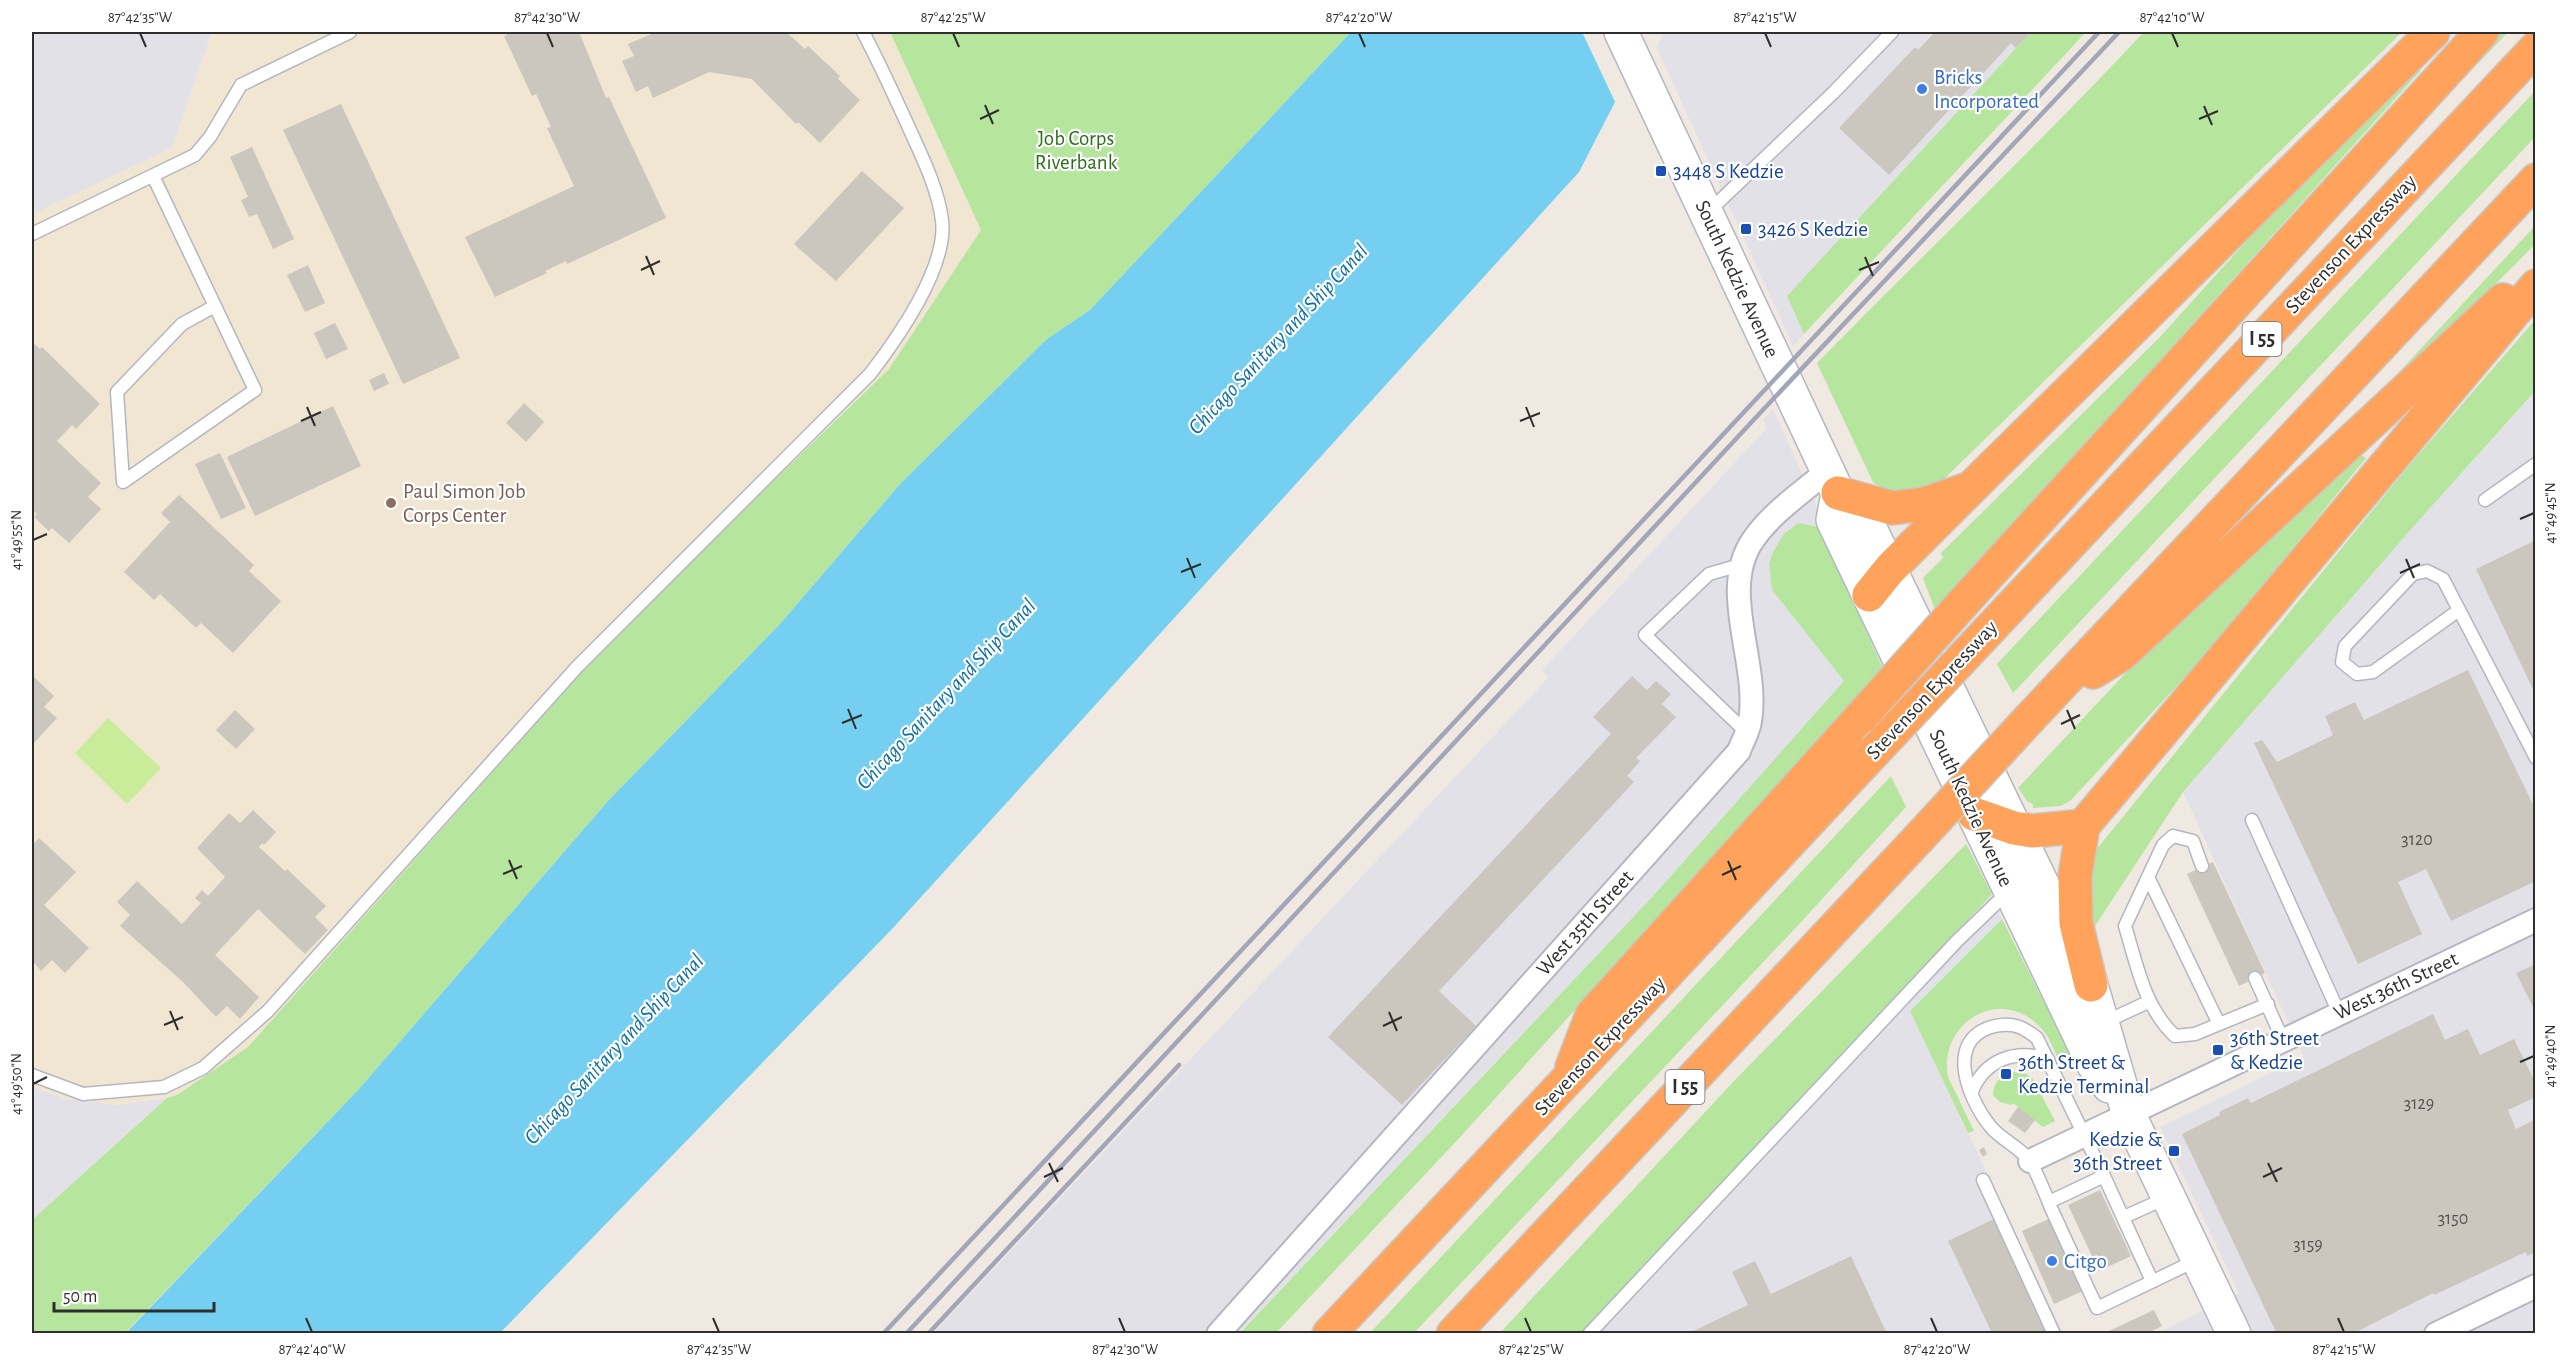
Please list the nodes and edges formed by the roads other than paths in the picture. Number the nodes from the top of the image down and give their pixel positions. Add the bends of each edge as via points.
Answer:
1 (350, 32) edge
2 (863, 32) edge
3 (1621, 32) edge
4 (1892, 32) edge
5 (2433, 32) edge
6 (2482, 32) edge
7 (2535, 48) edge
8 (153, 176) junction
9 (2535, 180) edge
10 (1706, 214) junction
11 (32, 234) edge
12 (2535, 273) edge
13 (2535, 286) edge
14 (215, 306) junction
15 (2535, 464) edge
16 (1832, 482) junction
17 (1972, 487) junction
18 (2485, 500) dead end
19 (1740, 565) junction
20 (1890, 569) junction
21 (1869, 595) junction
22 (2459, 610) junction
23 (2039, 709) junction
24 (1746, 732) junction
25 (2535, 758) edge
26 (1974, 814) junction
27 (2252, 820) dead end
28 (2083, 825) junction
29 (2014, 828) junction
30 (2202, 866) dead end
31 (2148, 877) junction
32 (2010, 890) junction
33 (2535, 920) edge
34 (2255, 978) dead end
35 (2091, 985) junction
36 (2148, 1002) junction
37 (2268, 1004) junction
38 (2340, 1013) junction
39 (2103, 1023) junction
40 (2219, 1024) junction
41 (2283, 1040) junction
42 (2048, 1059) junction
43 (32, 1075) edge
44 (1566, 1082) junction
45 (1972, 1091) junction
46 (2129, 1114) junction
47 (2085, 1135) junction
48 (2030, 1161) junction
49 (2104, 1176) junction
50 (1983, 1180) dead end
51 (2168, 1197) junction
52 (2049, 1202) junction
53 (2124, 1217) junction
54 (2198, 1259) junction
55 (2152, 1281) junction
56 (2535, 1286) edge
57 (1218, 1334) edge
58 (1329, 1334) edge
59 (1453, 1334) edge
60 (1590, 1334) edge
61 (2054, 1334) edge
62 (2234, 1334) edge
63 (2436, 1334) edge

1 - 8 lane via 241,86 195,154
2 - 43 lane via 927,168 942,221 928,285 870,374 578,667 267,1011 203,1068 164,1087 83,1094
3 - 10 main road, South Kedzie Avenue
4 - 10 lane
5 - 17 highway
6 - 44 highway, bridge via 1592,1015
7 - 44 highway, Stevenson Expressway / I 55, bridge
8 - 11 lane
8 - 14 lane
9 - 23 highway, I 55
10 - 16 main road, South Kedzie Avenue
12 - 23 highway via 2122,654
13 - 28 highway
14 - 14 lane via 255,390 123,482 117,392 182,324
15 - 18 lane
16 - 17 highway via 1892,508 1924,504
16 - 19 street, West 35th Street via 1769,519
16 - 20 main road, South Kedzie Avenue via 1861,510
16 - 21 main road, South Kedzie Avenue via 1833,520
17 - 20 highway
19 - 24 street, West 35th Street via 1738,588 1752,694
19 - 24 lane via 1709,574 1645,635
20 - 21 highway
20 - 29 main road, South Kedzie Avenue
21 - 26 main road, South Kedzie Avenue
22 - 22 lane via 2373,672 2357,674 2342,662 2345,646 2413,574 2427,571 2443,579
22 - 25 lane
23 - 59 highway, I 55, bridge
24 - 57 street, West 35th Street via 1738,751
26 - 29 highway
26 - 32 main road, South Kedzie Avenue
27 - 38 lane
28 - 29 highway via 2032,831
28 - 35 highway via 2075,876 2076,923
29 - 35 main road, South Kedzie Avenue
30 - 31 lane via 2193,841 2173,836 2163,845
31 - 36 lane via 2125,926
31 - 40 lane
32 - 46 main road, South Kedzie Avenue via 2094,1065
32 - 60 lane via 1957,941
33 - 38 street, West 36th Street
34 - 37 lane
35 - 39 main road, South Kedzie Avenue
36 - 39 lane
36 - 40 lane via 2159,1022 2175,1036 2195,1034
37 - 40 lane
37 - 41 lane
38 - 41 street, West 36th Street
39 - 46 main road, South Kedzie Avenue
41 - 46 street, West 36th Street
42 - 45 lane via 2031,1054 1995,1063 1978,1077
42 - 45 lane via 2037,1038 2018,1025 2008,1023 1984,1029 1970,1041 1964,1056
42 - 47 lane
44 - 58 highway, Stevenson Expressway / I 55
45 - 48 lane via 1989,1125
46 - 47 street, West 36th Street
46 - 51 main road, South Kedzie Avenue
47 - 48 street, West 36th Street
47 - 49 lane
48 - 52 lane
49 - 52 lane
49 - 53 lane
50 - 61 lane
51 - 53 lane
51 - 54 main road, South Kedzie Avenue
52 - 55 lane via 2097,1308
53 - 55 lane
54 - 55 lane
54 - 62 main road, South Kedzie Avenue
56 - 63 street

